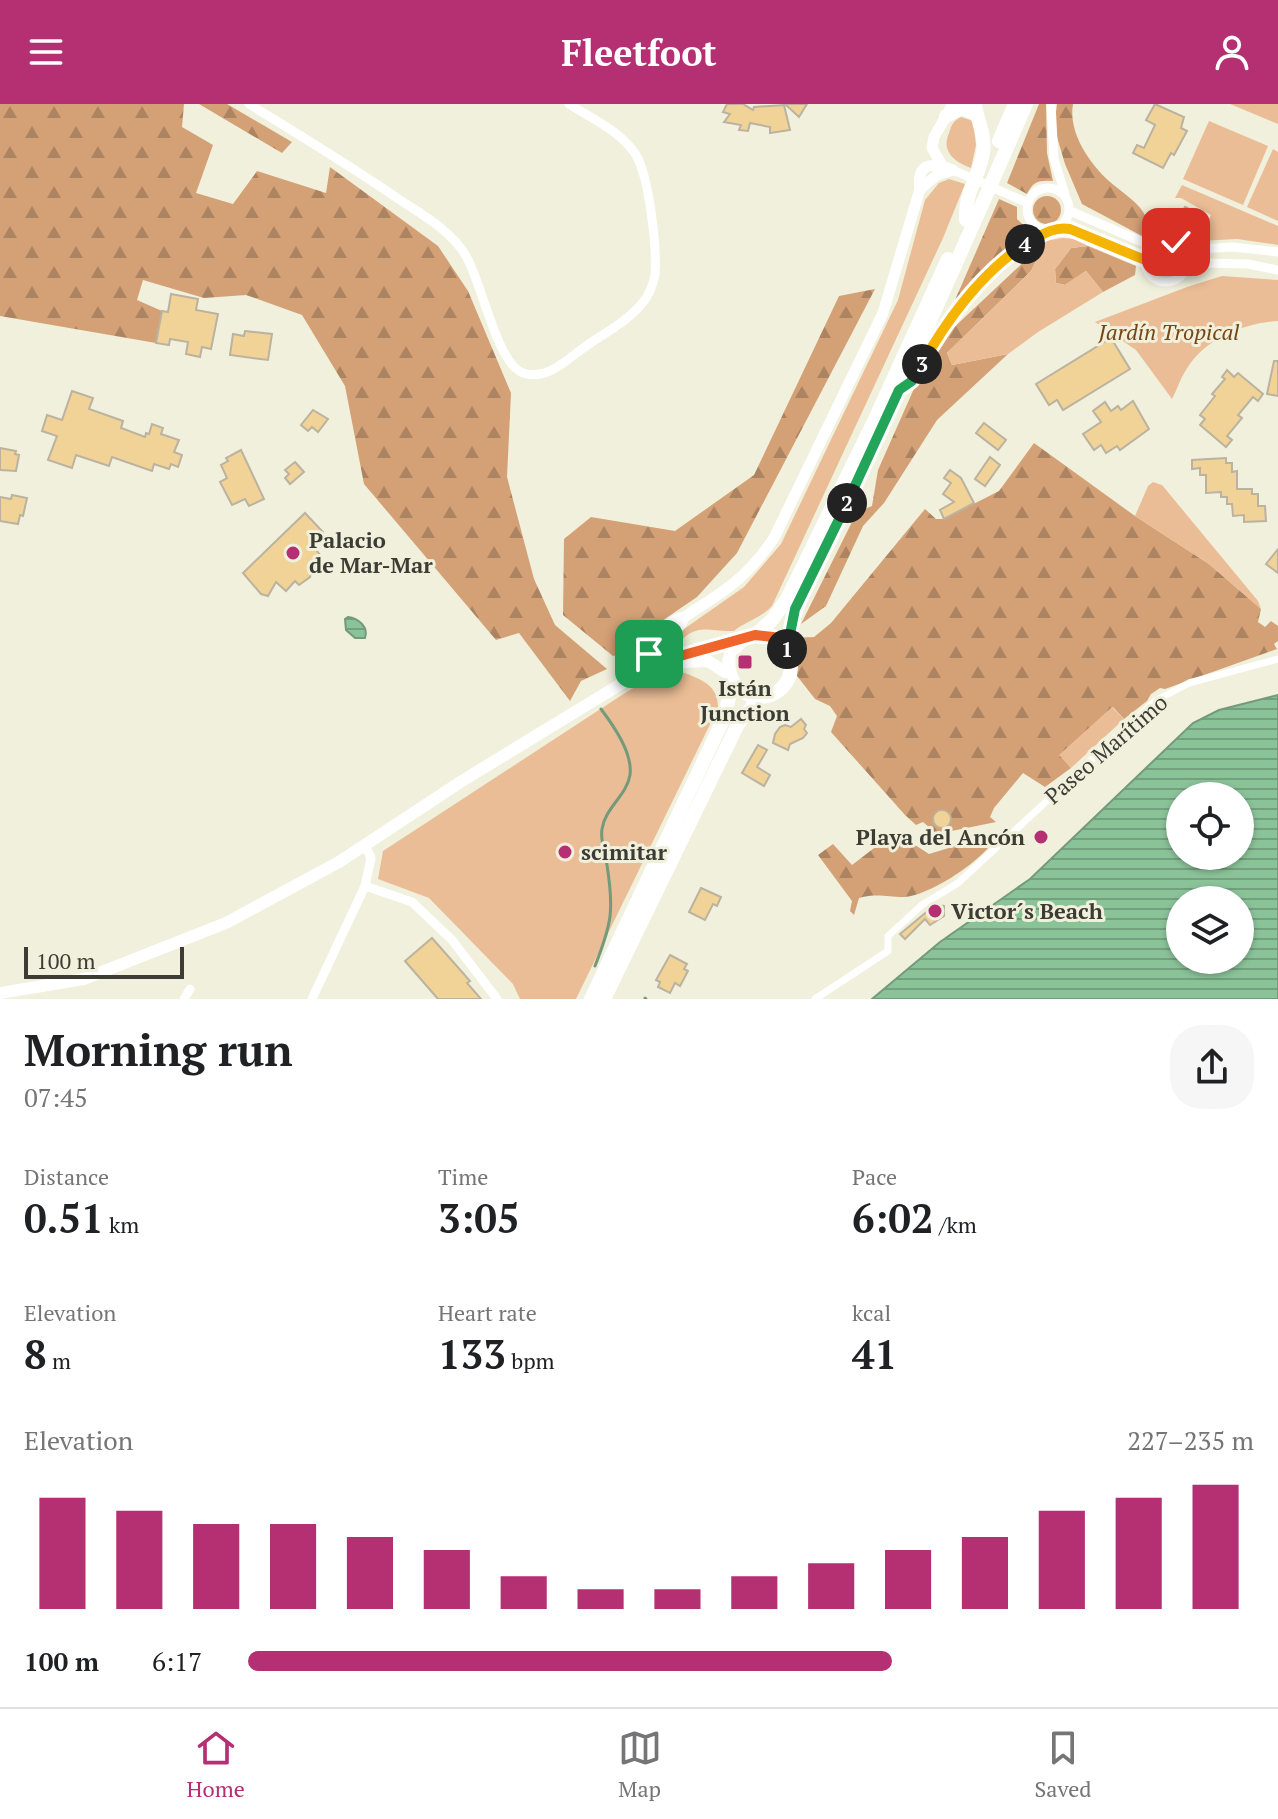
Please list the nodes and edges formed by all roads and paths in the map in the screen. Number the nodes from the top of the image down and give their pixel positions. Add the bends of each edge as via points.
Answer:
1 (249, 104) edge
2 (569, 104) edge
3 (1015, 104) edge
4 (1026, 104) edge
5 (1051, 104) edge
6 (975, 109) edge
7 (949, 110) edge
8 (938, 132) junction
9 (932, 148) junction
10 (946, 165) junction
11 (924, 168) junction
12 (923, 186) junction
13 (1066, 197) junction
14 (1028, 203) junction
15 (1070, 211) junction
16 (966, 220) junction
17 (1060, 227) junction
18 (1048, 231) junction
19 (1152, 246) junction
20 (1185, 250) junction
21 (1278, 252) edge
22 (1145, 260) junction
23 (1186, 270) junction
24 (1278, 270) edge
25 (899, 390) junction
26 (684, 617) junction
27 (752, 636) junction
28 (663, 644) junction
29 (648, 647) junction
30 (787, 649) junction
31 (1278, 659) edge
32 (662, 663) junction
33 (732, 678) junction
34 (629, 679) junction
35 (760, 697) junction
36 (365, 845) junction
37 (365, 886) junction
38 (190, 989) dead end
39 (0, 993) edge
40 (184, 999) edge
41 (312, 999) edge
42 (497, 999) edge
43 (591, 999) edge
44 (604, 999) edge
45 (815, 999) edge

1 - 2 street via 441,228 465,254 501,347 510,365 524,374 558,369 631,316 646,299 655,275 646,179 636,156 625,141
3 - 16 main road
4 - 25 main road
5 - 13 street via 1054,159
6 - 7 main road
6 - 16 main road via 983,150 965,204
7 - 8 street
8 - 9 street
8 - 10 street
9 - 10 street
9 - 11 street
10 - 11 street
10 - 12 street via 930,174
10 - 14 street
11 - 12 street via 918,184
12 - 26 street via 883,313 784,519 736,583
13 - 14 street via 1055,189 1042,189
13 - 15 street
14 - 18 street via 1031,222
15 - 17 street
15 - 19 street
16 - 27 main road via 787,599
17 - 18 street
17 - 22 street
18 - 25 street via 1008,256 976,287 951,316 912,381
19 - 20 street via 1171,240
19 - 22 street
20 - 21 street via 1232,247
20 - 23 street
22 - 23 street via 1148,273 1158,281 1178,280
23 - 24 street via 1204,263
25 - 30 main road via 795,609
26 - 28 street
26 - 29 street
27 - 30 main road via 773,637
27 - 32 main road
27 - 33 main road via 734,650
28 - 32 street
28 - 32 street
29 - 32 street
29 - 34 street via 631,667
30 - 35 main road via 789,678 780,690
31 - 45 street, Paseo Marítimo via 1189,683 1155,701 958,883 922,905 888,936 888,951
32 - 33 main road via 708,661
32 - 34 main road
33 - 35 main road via 745,692
33 - 43 main road via 724,718
34 - 36 main road
35 - 44 main road via 738,724
36 - 37 street via 371,858
36 - 39 main road via 226,923 84,979
37 - 41 street
37 - 42 street via 412,902 452,940
38 - 40 street

